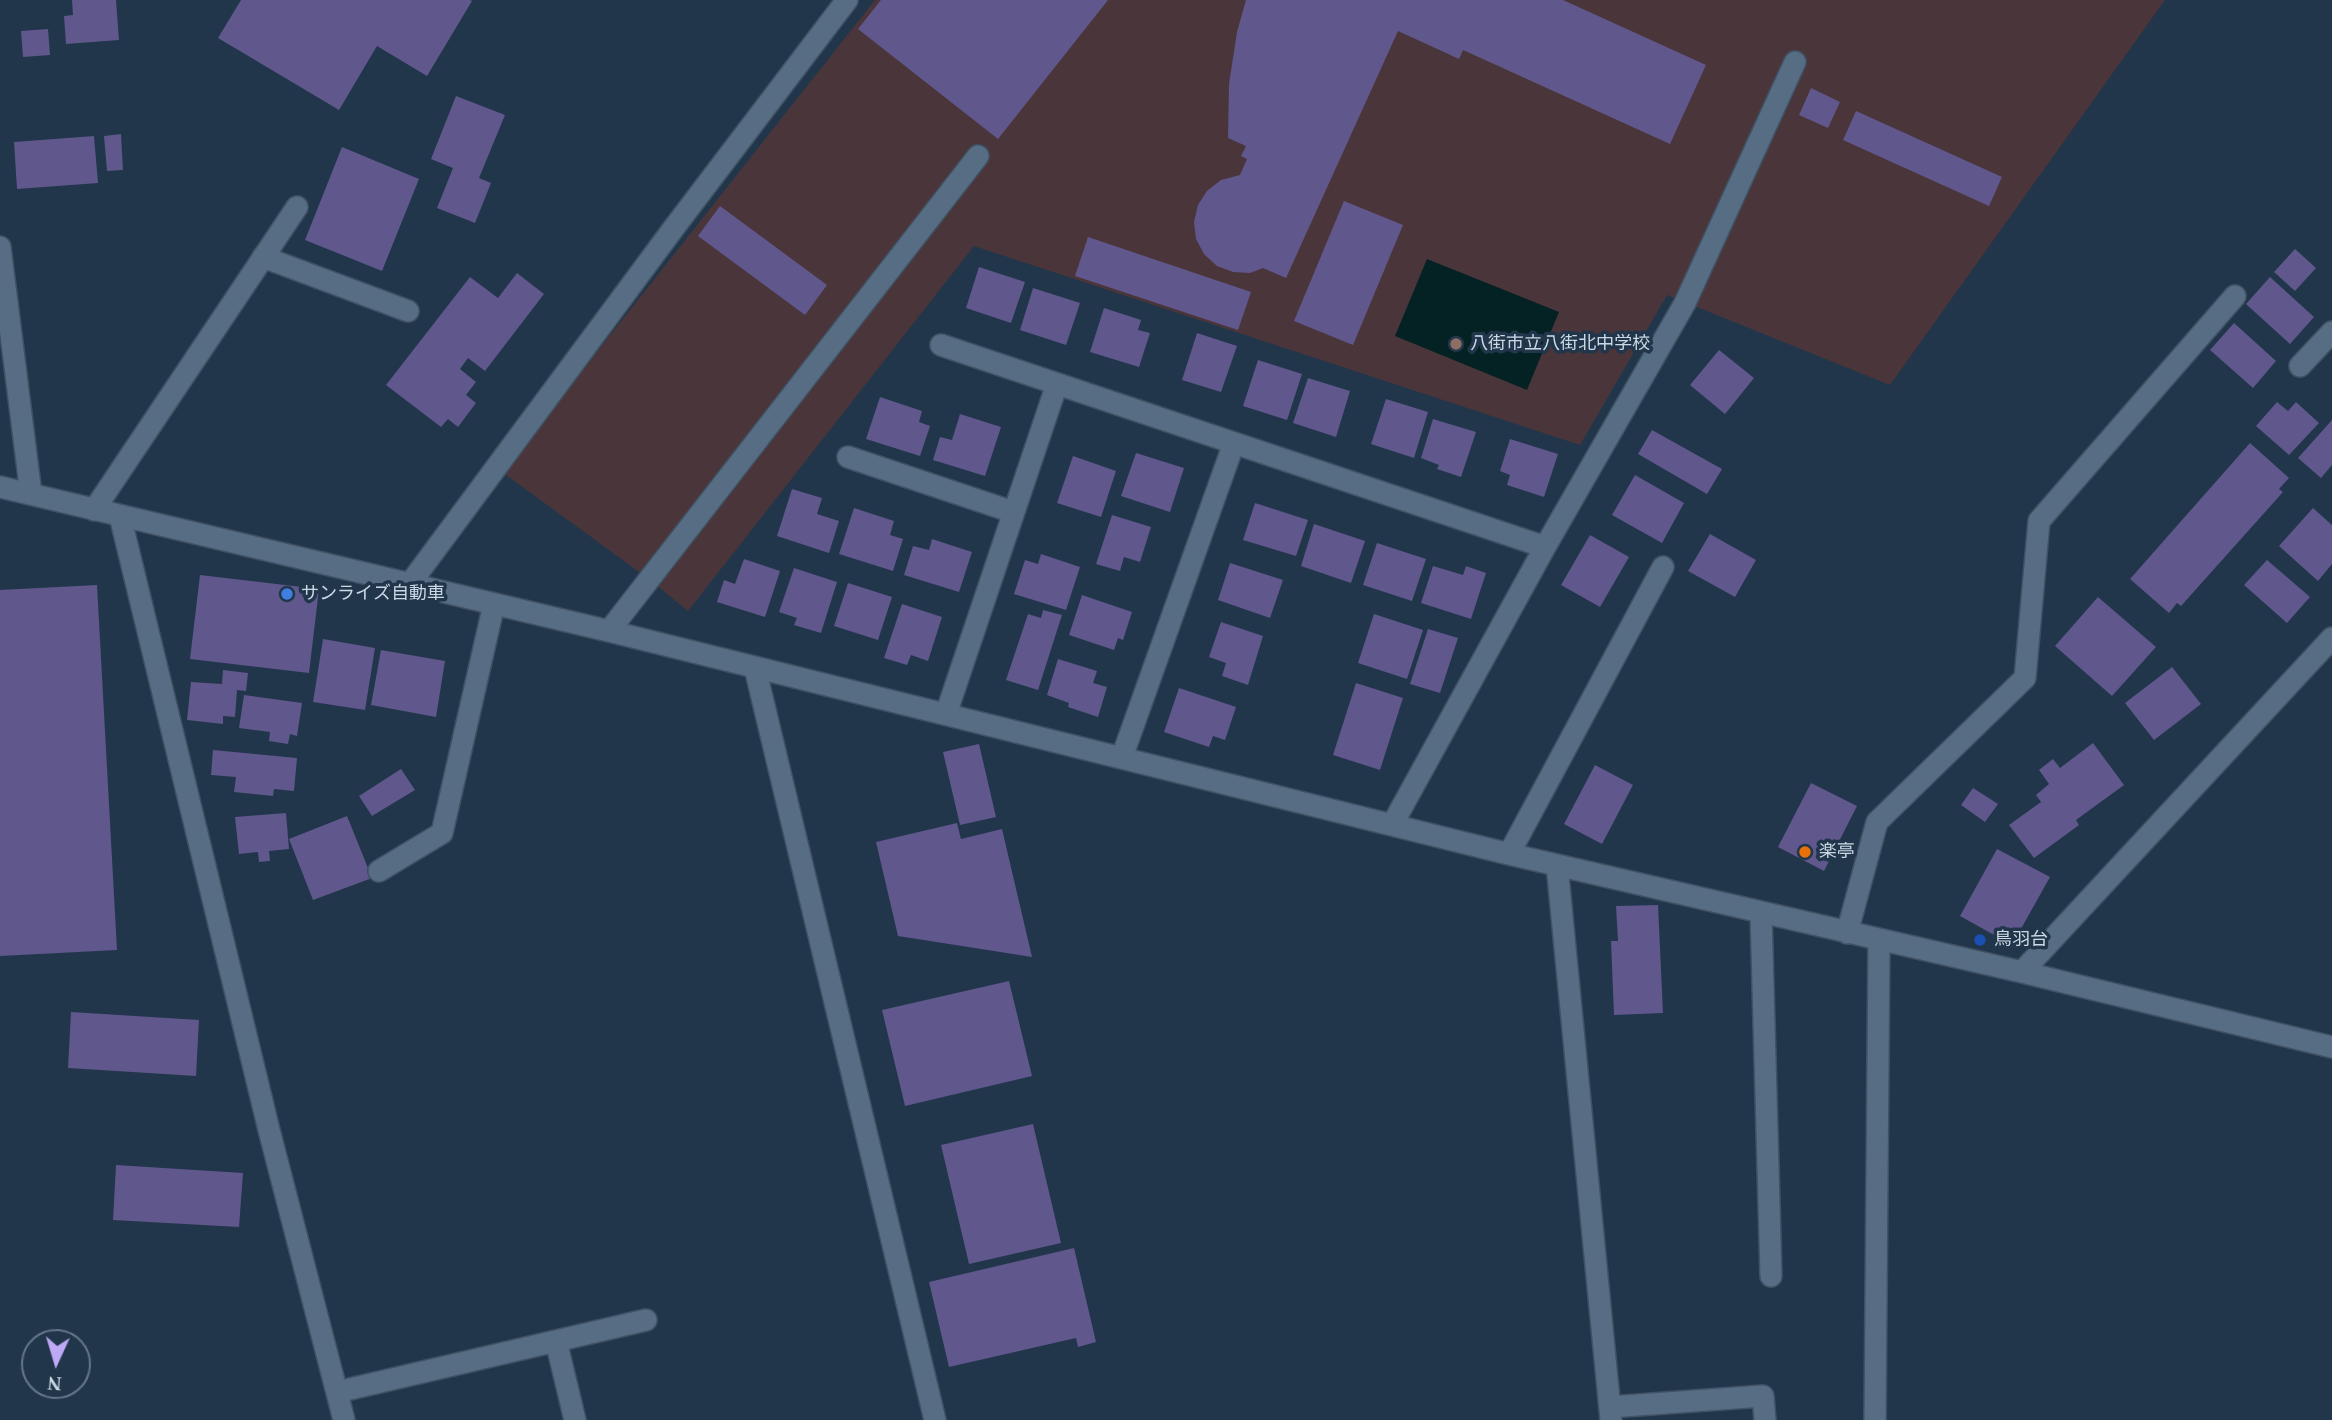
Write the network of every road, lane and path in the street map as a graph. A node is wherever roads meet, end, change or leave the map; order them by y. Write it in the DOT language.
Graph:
graph roads {
  1 [pos="847,0"];
  2 [pos="1795,62"];
  3 [pos="978,156"];
  4 [pos="297,207"];
  5 [pos="0,247"];
  6 [pos="263,257"];
  7 [pos="2235,296"];
  8 [pos="408,311"];
  9 [pos="2332,332"];
  10 [pos="941,345"];
  11 [pos="2300,366"];
  12 [pos="1057,384"];
  13 [pos="1234,443"];
  14 [pos="848,457"];
  15 [pos="0,487"];
  16 [pos="31,494"];
  17 [pos="94,510"];
  18 [pos="1013,512"];
  19 [pos="120,516"];
  20 [pos="1545,547"];
  21 [pos="1663,567"];
  22 [pos="409,585"];
  23 [pos="494,604"];
  24 [pos="609,631"];
  25 [pos="2332,638"];
  26 [pos="755,668"];
  27 [pos="946,714"];
  28 [pos="1122,757"];
  29 [pos="1392,825"];
  30 [pos="1509,854"];
  31 [pos="1558,865"];
  32 [pos="379,871"];
  33 [pos="1761,913"];
  34 [pos="1847,933"];
  35 [pos="1879,939"];
  36 [pos="2022,972"];
  37 [pos="2332,1047"];
  38 [pos="1771,1276"];
  39 [pos="646,1320"];
  40 [pos="556,1341"];
  41 [pos="337,1392"];
  42 [pos="1611,1413"];
  43 [pos="344,1420"];
  44 [pos="575,1420"];
  45 [pos="935,1420"];
  46 [pos="1765,1420"];
  47 [pos="1875,1420"];
  1 -- 22 [label="street"];
  2 -- 20 [label="street"];
  3 -- 24 [label="street"];
  4 -- 6 [label="street"];
  5 -- 16 [label="street"];
  6 -- 8 [label="street"];
  6 -- 17 [label="street"];
  7 -- 34 [label="street"];
  9 -- 11 [label="street"];
  10 -- 12 [label="street"];
  12 -- 13 [label="street"];
  12 -- 18 [label="street"];
  13 -- 20 [label="street"];
  13 -- 28 [label="street"];
  14 -- 18 [label="street"];
  15 -- 16 [label="street"];
  16 -- 17 [label="street"];
  17 -- 19 [label="street"];
  18 -- 27 [label="street"];
  19 -- 22 [label="street"];
  19 -- 41 [label="street"];
  20 -- 29 [label="street"];
  21 -- 30 [label="street"];
  22 -- 23 [label="street"];
  23 -- 24 [label="street"];
  23 -- 32 [label="street"];
  24 -- 26 [label="street"];
  25 -- 36 [label="street"];
  26 -- 27 [label="street"];
  26 -- 45 [label="street"];
  27 -- 28 [label="street"];
  28 -- 29 [label="street"];
  29 -- 30 [label="street"];
  30 -- 31 [label="street"];
  31 -- 33 [label="street"];
  31 -- 42 [label="street"];
  33 -- 34 [label="street"];
  33 -- 38 [label="street"];
  34 -- 35 [label="street"];
  35 -- 36 [label="street"];
  35 -- 47 [label="street"];
  36 -- 37 [label="street"];
  39 -- 40 [label="street"];
  40 -- 41 [label="street"];
  40 -- 44 [label="street"];
  41 -- 43 [label="street"];
  42 -- 46 [label="street"];
}
